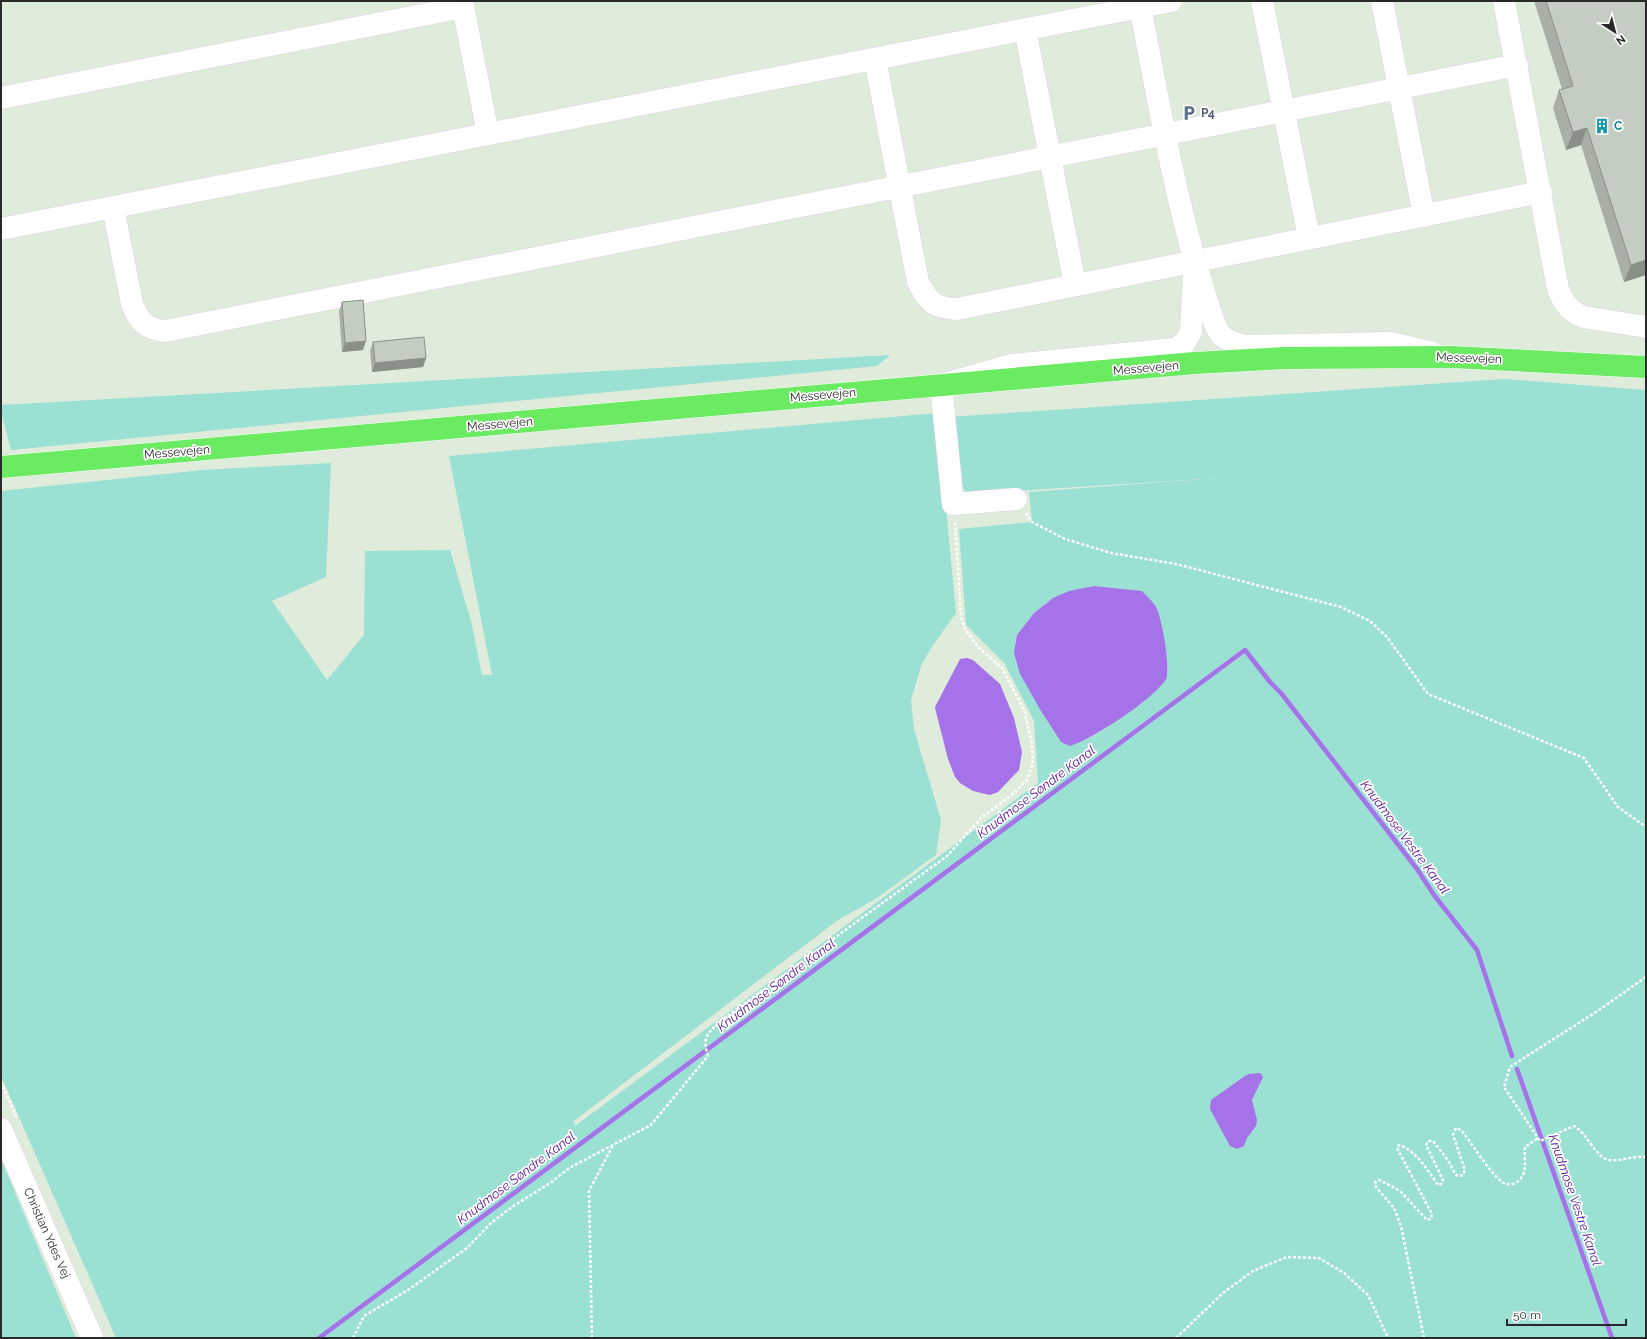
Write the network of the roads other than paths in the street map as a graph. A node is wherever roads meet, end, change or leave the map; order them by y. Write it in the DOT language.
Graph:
graph roads {
  1 [pos="1171,1"];
  2 [pos="1262,1"];
  3 [pos="1382,1"];
  4 [pos="1504,1"];
  5 [pos="462,4"];
  6 [pos="1139,4"];
  7 [pos="1025,30"];
  8 [pos="875,58"];
  9 [pos="1517,65"];
  10 [pos="1400,88"];
  11 [pos="1,98"];
  12 [pos="1284,111"];
  13 [pos="488,134"];
  14 [pos="1165,134"];
  15 [pos="1050,157"];
  16 [pos="900,186"];
  17 [pos="1541,192"];
  18 [pos="113,207"];
  19 [pos="1424,216"];
  20 [pos="1,229"];
  21 [pos="1309,238"];
  22 [pos="1195,262"];
  23 [pos="1075,285"];
  24 [pos="1646,326"];
  25 [pos="1451,357"];
  26 [pos="1646,367"];
  27 [pos="941,384"];
  28 [pos="1,467"];
  29 [pos="1016,500"];
  30 [pos="1,1129"];
  31 [pos="92,1338"];
  1 -- 6 [label="street"];
  2 -- 12 [label="street"];
  3 -- 10 [label="street"];
  4 -- 9 [label="street"];
  5 -- 11 [label="street"];
  5 -- 13 [label="street"];
  6 -- 7 [label="street"];
  6 -- 14 [label="street"];
  7 -- 8 [label="street"];
  7 -- 15 [label="street"];
  8 -- 13 [label="street"];
  8 -- 16 [label="street"];
  9 -- 10 [label="street"];
  9 -- 17 [label="street"];
  10 -- 12 [label="street"];
  10 -- 19 [label="street"];
  12 -- 14 [label="street"];
  12 -- 21 [label="street"];
  13 -- 18 [label="street"];
  14 -- 15 [label="street"];
  14 -- 22 [label="street"];
  15 -- 16 [label="street"];
  15 -- 23 [label="street"];
  16 -- 18 [label="street"];
  16 -- 23 [label="street"];
  17 -- 19 [label="street"];
  17 -- 24 [label="street"];
  18 -- 20 [label="street"];
  19 -- 21 [label="street"];
  21 -- 22 [label="street"];
  22 -- 23 [label="street"];
  22 -- 25 [label="street"];
  22 -- 27 [label="street"];
  25 -- 26 [label="main road, Messevejen"];
  25 -- 27 [label="main road, Messevejen"];
  27 -- 28 [label="main road, Messevejen"];
  27 -- 29 [label="street"];
  30 -- 31 [label="street, Christian Ydes Vej"];
}
